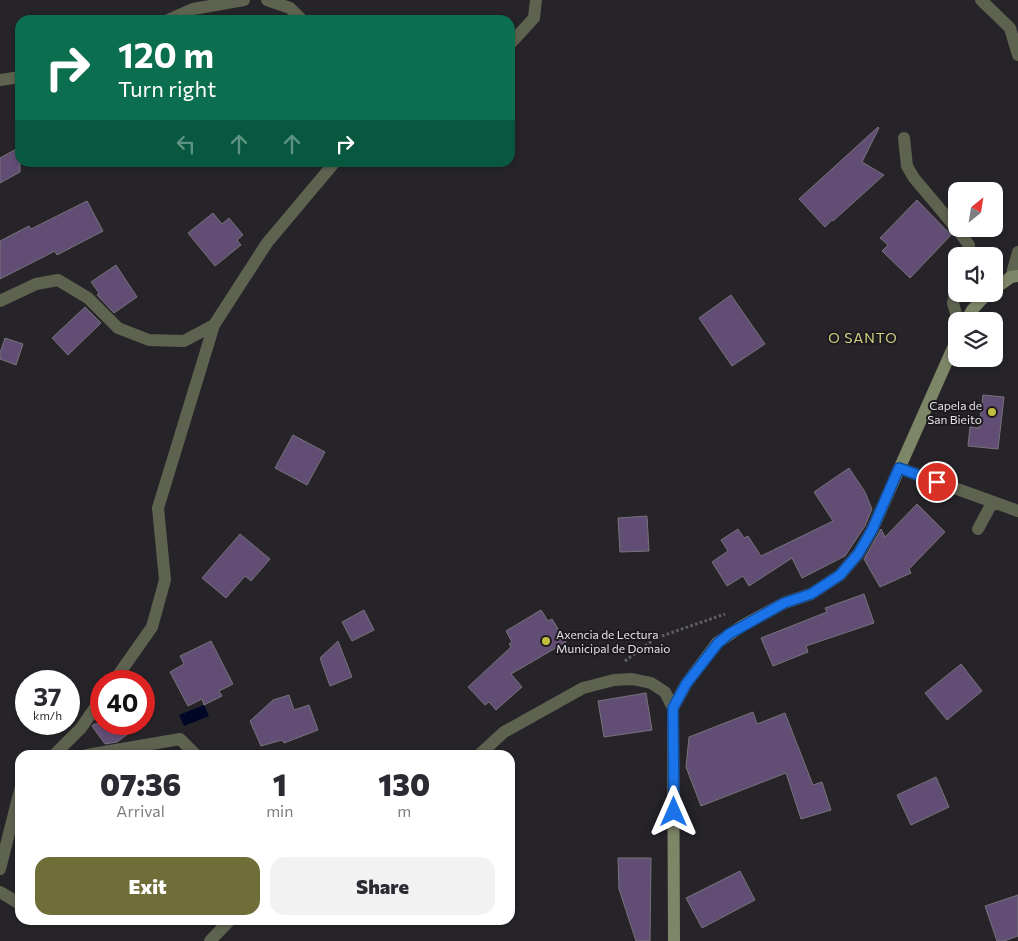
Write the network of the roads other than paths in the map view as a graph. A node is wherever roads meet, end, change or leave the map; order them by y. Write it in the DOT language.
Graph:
graph roads {
  1 [pos="244,0"];
  2 [pos="267,0"];
  3 [pos="536,0"];
  4 [pos="981,0"];
  5 [pos="179,15"];
  6 [pos="297,15"];
  7 [pos="515,39"];
  8 [pos="1018,55"];
  9 [pos="15,78"];
  10 [pos="0,80"];
  11 [pos="904,138"];
  12 [pos="331,167"];
  13 [pos="948,218"];
  14 [pos="1018,252"];
  15 [pos="1015,277"];
  16 [pos="1003,283"];
  17 [pos="0,301"];
  18 [pos="980,302"];
  19 [pos="971,312"];
  20 [pos="214,325"];
  21 [pos="948,359"];
  22 [pos="899,468"];
  23 [pos="992,502"];
  24 [pos="1018,511"];
  25 [pos="978,529"];
  26 [pos="122,670"];
  27 [pos="673,708"];
  28 [pos="90,715"];
  29 [pos="59,750"];
  30 [pos="116,750"];
  31 [pos="191,750"];
  32 [pos="484,750"];
  33 [pos="15,810"];
  34 [pos="0,869"];
  35 [pos="0,892"];
  36 [pos="15,901"];
  37 [pos="225,925"];
  38 [pos="210,941"];
  39 [pos="674,941"];
  1 -- 5 [label="street"];
  2 -- 6 [label="street"];
  3 -- 7 [label="street"];
  4 -- 8 [label="street"];
  9 -- 10 [label="street"];
  11 -- 13 [label="street"];
  12 -- 20 [label="street"];
  14 -- 15 [label="street"];
  15 -- 16 [label="street"];
  17 -- 20 [label="street"];
  18 -- 19 [label="street"];
  20 -- 26 [label="street"];
  21 -- 22 [label="street"];
  22 -- 23 [label="street"];
  22 -- 27 [label="street"];
  23 -- 24 [label="street"];
  23 -- 25 [label="street"];
  27 -- 32 [label="street"];
  27 -- 39 [label="street"];
  28 -- 29 [label="street"];
  30 -- 31 [label="street"];
  33 -- 34 [label="street"];
  35 -- 36 [label="street"];
  37 -- 38 [label="street"];
}
